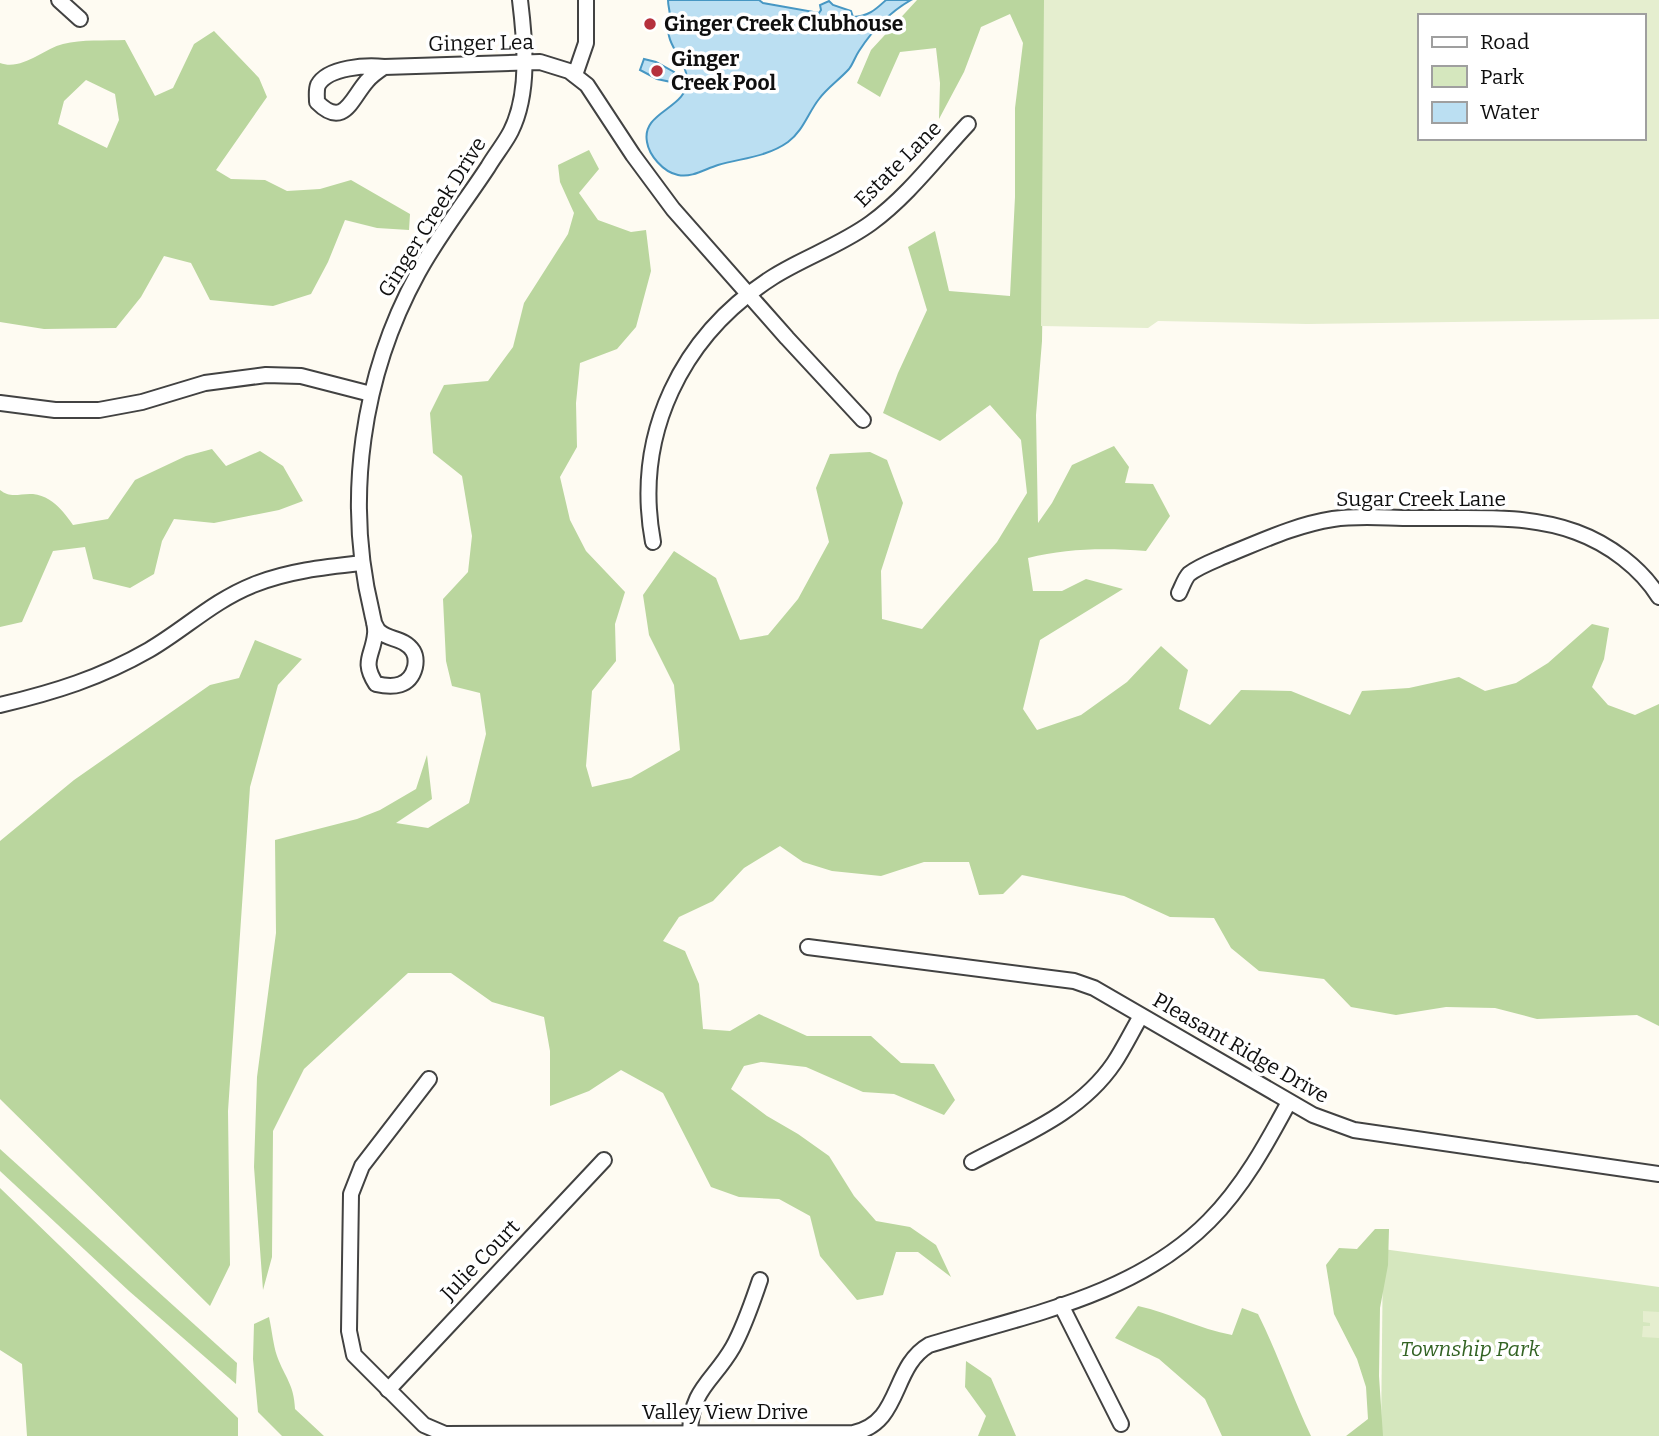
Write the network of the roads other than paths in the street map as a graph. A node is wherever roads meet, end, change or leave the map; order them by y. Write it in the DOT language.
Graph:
graph roads {
  1 [pos="59,0"];
  2 [pos="520,0"];
  3 [pos="586,0"];
  4 [pos="80,19"];
  5 [pos="524,61"];
  6 [pos="384,67"];
  7 [pos="575,75"];
  8 [pos="968,124"];
  9 [pos="749,295"];
  10 [pos="371,394"];
  11 [pos="0,403"];
  12 [pos="863,420"];
  13 [pos="653,541"];
  14 [pos="362,563"];
  15 [pos="1179,593"];
  16 [pos="1659,597"];
  17 [pos="374,623"];
  18 [pos="0,705"];
  19 [pos="808,947"];
  20 [pos="1141,1016"];
  21 [pos="429,1079"];
  22 [pos="1289,1102"];
  23 [pos="604,1160"];
  24 [pos="972,1162"];
  25 [pos="1659,1174"];
  26 [pos="760,1280"];
  27 [pos="1061,1305"];
  28 [pos="388,1390"];
  29 [pos="1121,1424"];
  30 [pos="690,1433"];
  1 -- 4 [label="street"];
  2 -- 5 [label="street, Ginger Creek Drive"];
  3 -- 7 [label="street"];
  5 -- 6 [label="street, Ginger Lea"];
  5 -- 7 [label="street, Ginger Lea"];
  5 -- 10 [label="street, Ginger Creek Drive"];
  6 -- 6 [label="street, Ginger Lea"];
  7 -- 9 [label="street"];
  8 -- 9 [label="street, Estate Lane"];
  9 -- 12 [label="street"];
  9 -- 13 [label="street, Estate Lane"];
  10 -- 11 [label="street"];
  10 -- 14 [label="street, Ginger Creek Drive"];
  14 -- 17 [label="street, Ginger Creek Drive"];
  14 -- 18 [label="street"];
  15 -- 16 [label="street, Sugar Creek Lane"];
  17 -- 17 [label="street, Ginger Creek Drive"];
  19 -- 20 [label="street, Pleasant Ridge Drive"];
  20 -- 22 [label="street, Pleasant Ridge Drive"];
  20 -- 24 [label="street"];
  21 -- 28 [label="street, Valley View Drive"];
  22 -- 25 [label="street, Pleasant Ridge Drive"];
  22 -- 27 [label="street, Valley View Drive"];
  23 -- 28 [label="street, Julie Court"];
  26 -- 30 [label="street"];
  27 -- 29 [label="street"];
  27 -- 30 [label="street, Valley View Drive"];
  28 -- 30 [label="street, Valley View Drive"];
}
